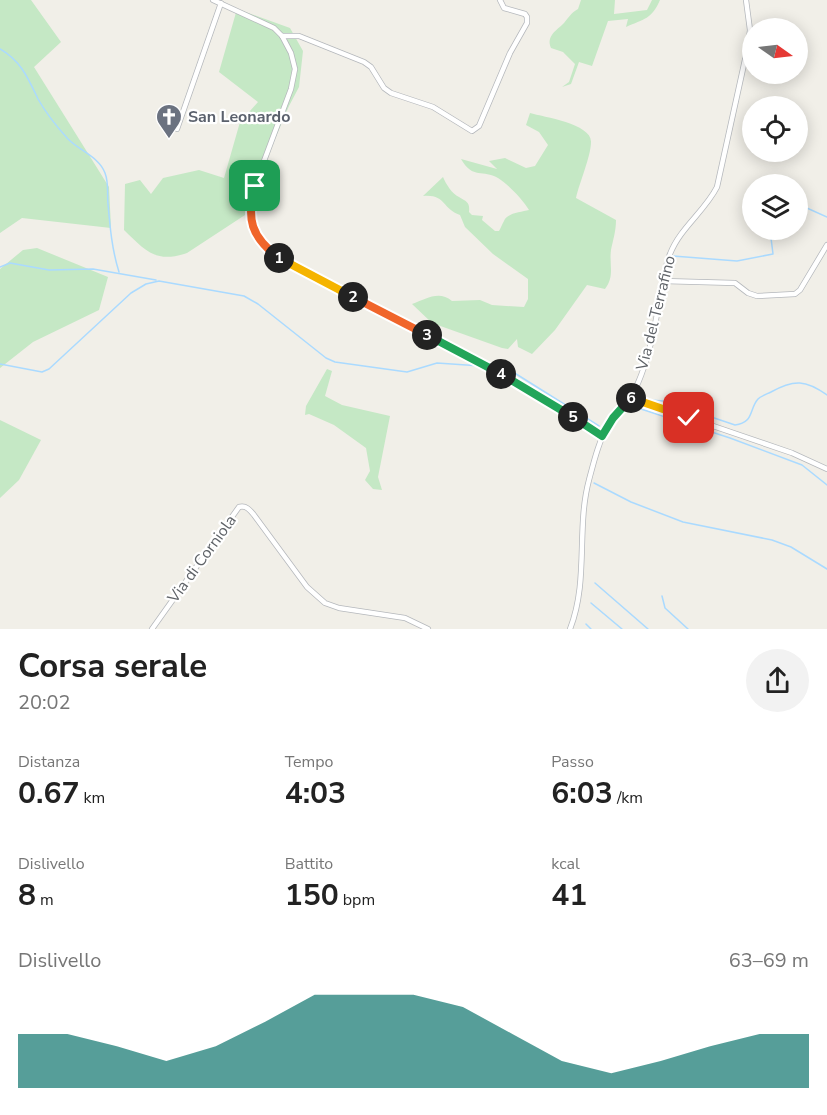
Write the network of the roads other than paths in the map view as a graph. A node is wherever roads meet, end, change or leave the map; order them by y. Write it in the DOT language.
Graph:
graph roads {
  1 [pos="213,0"];
  2 [pos="500,0"];
  3 [pos="746,0"];
  4 [pos="221,3"];
  5 [pos="282,36"];
  6 [pos="177,129"];
  7 [pos="827,245"];
  8 [pos="663,281"];
  9 [pos="631,398"];
  10 [pos="602,436"];
  11 [pos="827,469"];
  12 [pos="152,629"];
  13 [pos="428,629"];
  14 [pos="570,629"];
  1 -- 4 [label="street"];
  2 -- 5 [label="street"];
  3 -- 8 [label="street, Via del Terrafino"];
  4 -- 5 [label="street"];
  4 -- 6 [label="street"];
  5 -- 10 [label="street"];
  7 -- 8 [label="street"];
  8 -- 9 [label="street, Via del Terrafino"];
  9 -- 10 [label="street, Via del Terrafino"];
  9 -- 11 [label="street"];
  10 -- 14 [label="street, Via del Terrafino"];
  12 -- 13 [label="street, Via di Corniola"];
}
